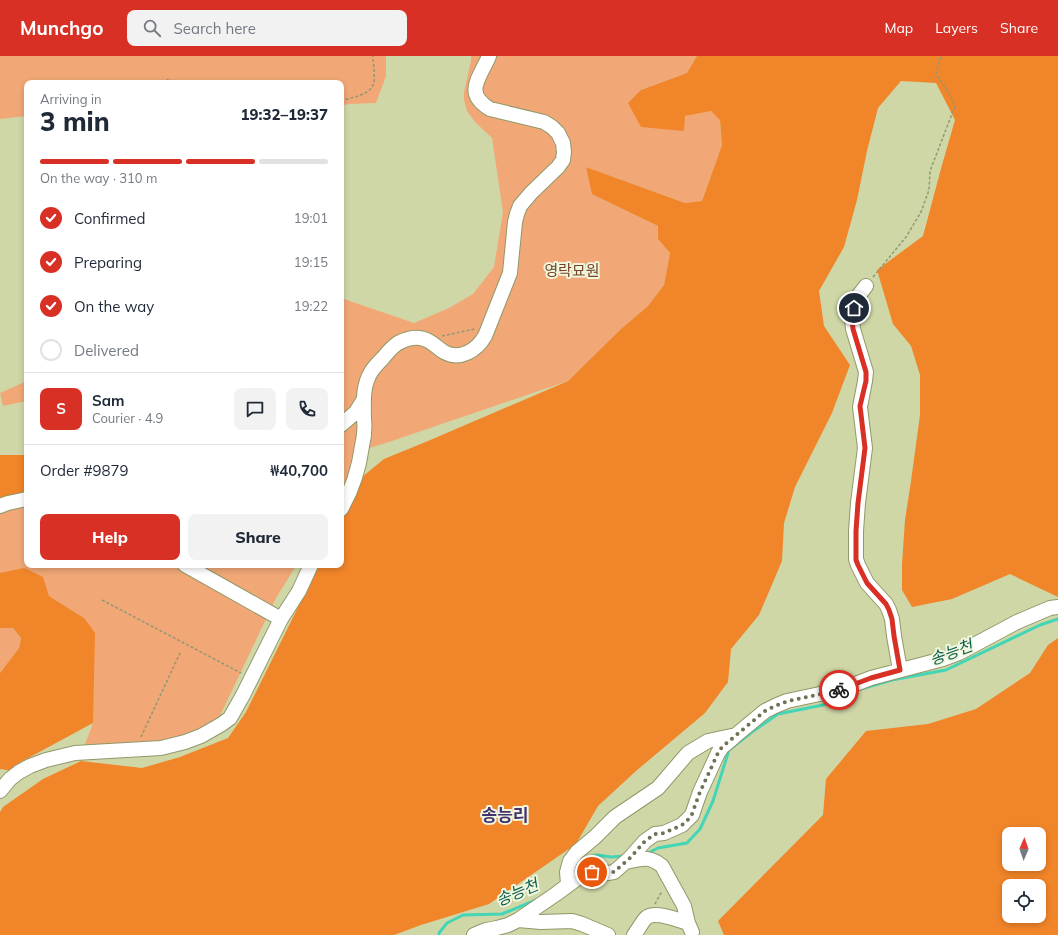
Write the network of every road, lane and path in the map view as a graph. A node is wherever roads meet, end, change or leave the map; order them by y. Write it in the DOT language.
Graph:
graph roads {
  1 [pos="373,56"];
  2 [pos="489,56"];
  3 [pos="941,56"];
  4 [pos="344,100"];
  5 [pos="866,286"];
  6 [pos="490,323"];
  7 [pos="439,337"];
  8 [pos="364,399"];
  9 [pos="344,422"];
  10 [pos="24,500"];
  11 [pos="344,503"];
  12 [pos="0,506"];
  13 [pos="190,568"];
  14 [pos="310,568"];
  15 [pos="102,600"];
  16 [pos="1058,608"];
  17 [pos="281,619"];
  18 [pos="180,653"];
  19 [pos="900,670"];
  20 [pos="251,679"];
  21 [pos="736,736"];
  22 [pos="135,750"];
  23 [pos="0,791"];
  24 [pos="628,860"];
  25 [pos="670,879"];
  26 [pos="568,884"];
  27 [pos="647,917"];
  28 [pos="518,920"];
  29 [pos="480,932"];
  30 [pos="502,935"];
  31 [pos="608,935"];
  32 [pos="634,935"];
  1 -- 4 [label="path"];
  2 -- 6 [label="street"];
  3 -- 5 [label="path"];
  5 -- 19 [label="street"];
  6 -- 7 [label="path"];
  6 -- 8 [label="street"];
  8 -- 9 [label="street"];
  8 -- 11 [label="street"];
  10 -- 12 [label="street"];
  13 -- 17 [label="street"];
  14 -- 17 [label="street"];
  15 -- 20 [label="path"];
  16 -- 19 [label="street"];
  17 -- 20 [label="street"];
  18 -- 22 [label="path"];
  19 -- 21 [label="street"];
  20 -- 22 [label="street"];
  21 -- 24 [label="street"];
  21 -- 26 [label="street"];
  22 -- 23 [label="street"];
  24 -- 25 [label="street"];
  24 -- 26 [label="street"];
  25 -- 27 [label="path"];
  25 -- 27 [label="street"];
  26 -- 28 [label="street"];
  27 -- 32 [label="street"];
  28 -- 29 [label="street"];
  28 -- 31 [label="street"];
  29 -- 30 [label="street"];
}
